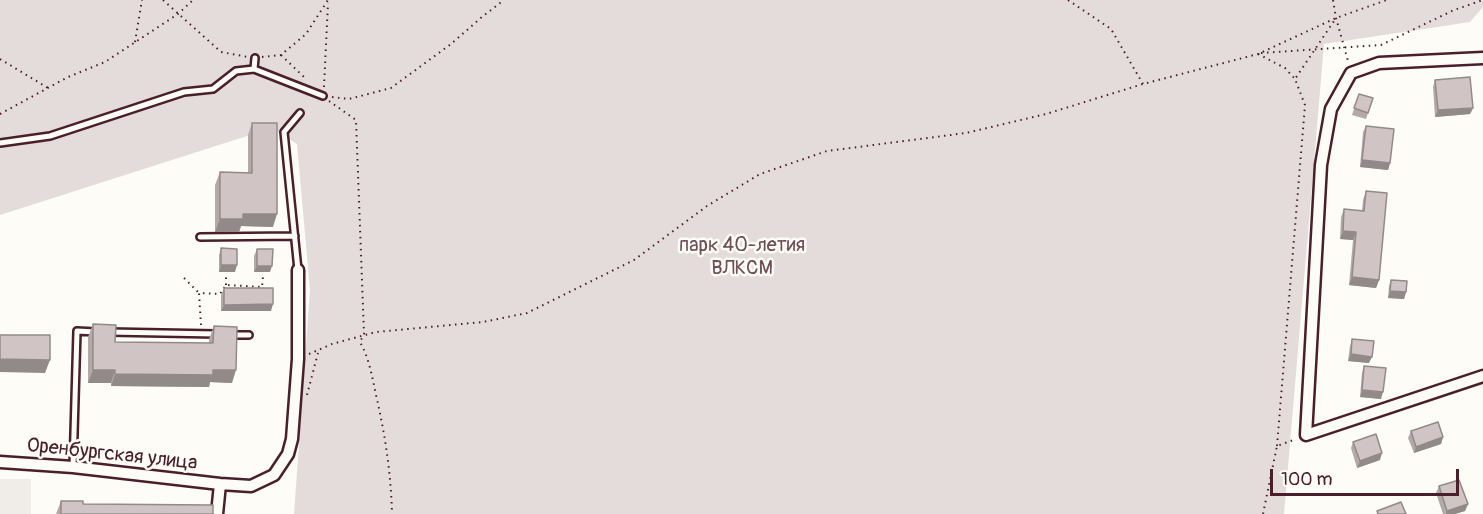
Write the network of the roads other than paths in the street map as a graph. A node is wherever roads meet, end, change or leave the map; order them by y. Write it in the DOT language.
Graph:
graph roads {
  1 [pos="255,58"];
  2 [pos="1483,58"];
  3 [pos="254,69"];
  4 [pos="323,96"];
  5 [pos="300,113"];
  6 [pos="0,143"];
  7 [pos="295,236"];
  8 [pos="200,237"];
  9 [pos="298,270"];
  10 [pos="249,335"];
  11 [pos="1483,376"];
  12 [pos="0,462"];
  13 [pos="73,467"];
  14 [pos="220,484"];
  15 [pos="217,514"];
  1 -- 3 [label="lane"];
  2 -- 11 [label="street"];
  3 -- 4 [label="lane"];
  3 -- 6 [label="lane"];
  5 -- 7 [label="lane"];
  7 -- 8 [label="lane"];
  7 -- 9 [label="lane"];
  9 -- 14 [label="street, Оренбургская улица"];
  10 -- 13 [label="lane"];
  12 -- 13 [label="street, Оренбургская улица"];
  13 -- 14 [label="street, Оренбургская улица"];
  14 -- 15 [label="street, Оренбургская улица"];
}
